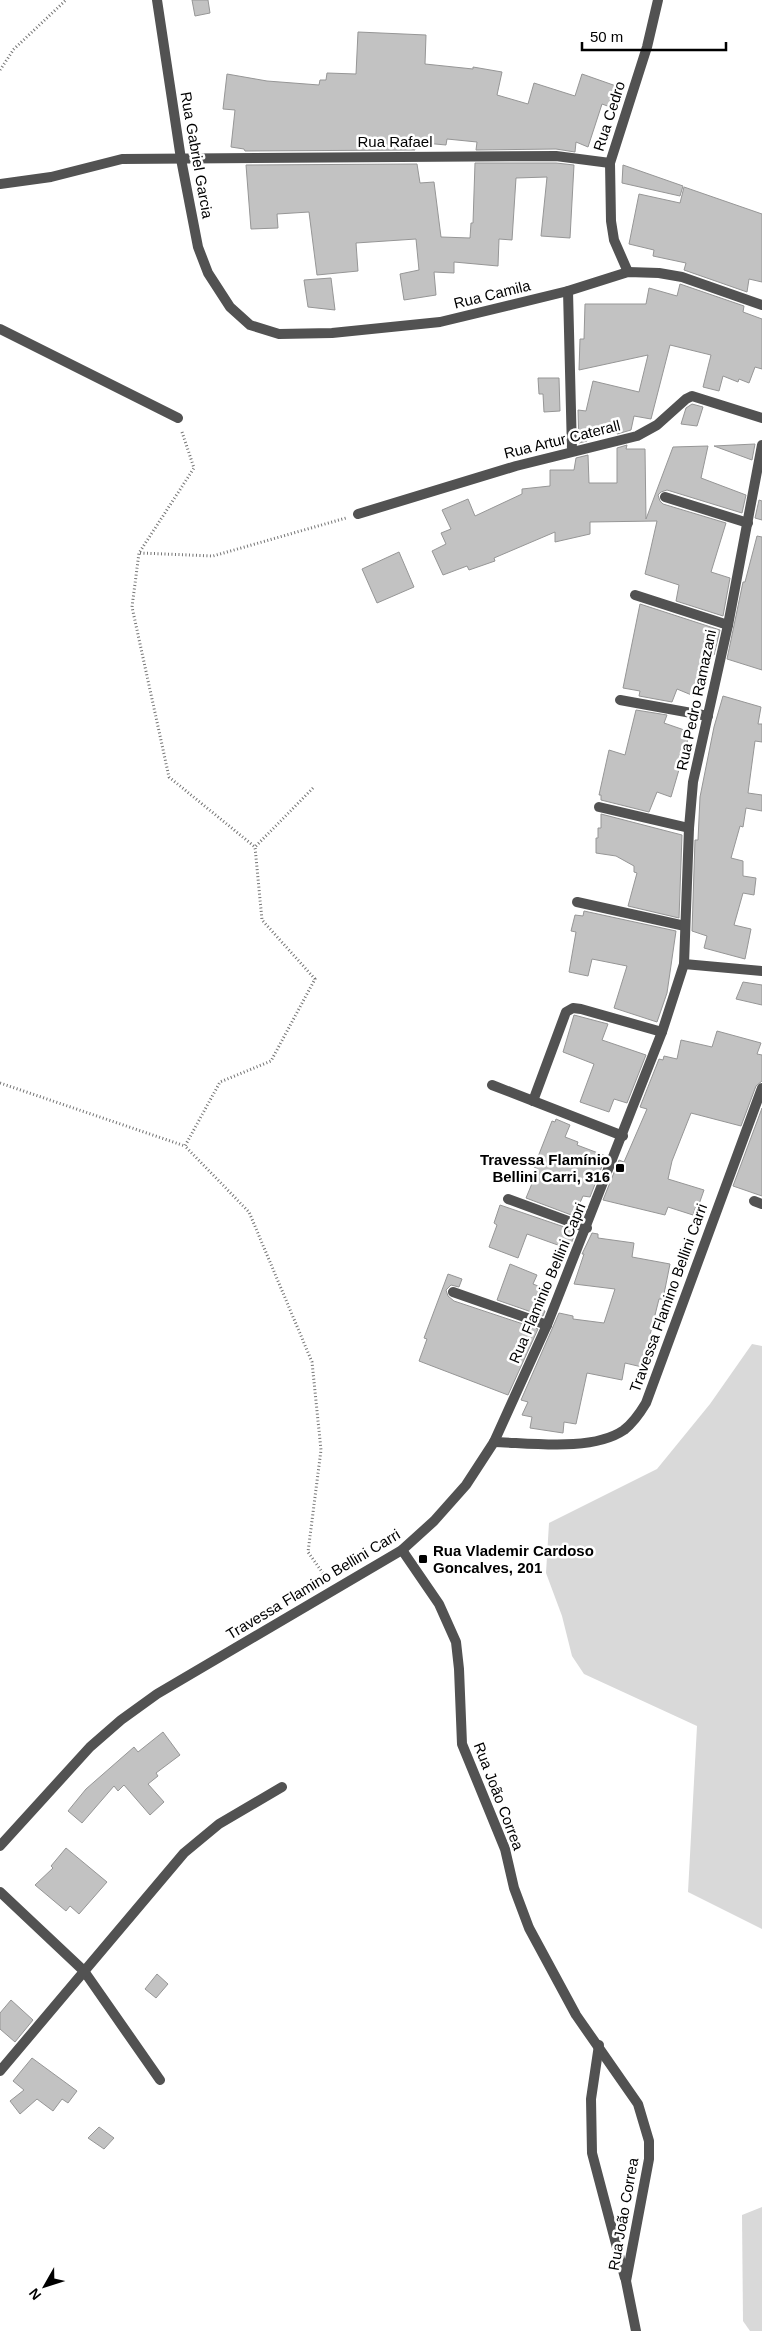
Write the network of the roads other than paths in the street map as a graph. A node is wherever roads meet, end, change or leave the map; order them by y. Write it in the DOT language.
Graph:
graph roads {
  1 [pos="157,0"];
  2 [pos="658,0"];
  3 [pos="181,159"];
  4 [pos="610,163"];
  5 [pos="0,184"];
  6 [pos="628,272"];
  7 [pos="568,291"];
  8 [pos="762,304"];
  9 [pos="230,307"];
  10 [pos="0,329"];
  11 [pos="178,418"];
  12 [pos="762,418"];
  13 [pos="762,445"];
  14 [pos="572,451"];
  15 [pos="760,472"];
  16 [pos="665,497"];
  17 [pos="358,514"];
  18 [pos="748,523"];
  19 [pos="636,595"];
  20 [pos="728,624"];
  21 [pos="620,700"];
  22 [pos="708,716"];
  23 [pos="598,807"];
  24 [pos="689,828"];
  25 [pos="577,902"];
  26 [pos="685,926"];
  27 [pos="684,964"];
  28 [pos="762,971"];
  29 [pos="662,1032"];
  30 [pos="492,1085"];
  31 [pos="762,1088"];
  32 [pos="533,1101"];
  33 [pos="623,1136"];
  34 [pos="508,1199"];
  35 [pos="586,1228"];
  36 [pos="453,1292"];
  37 [pos="547,1325"];
  38 [pos="494,1442"];
  39 [pos="402,1550"];
  40 [pos="282,1787"];
  41 [pos="0,1846"];
  42 [pos="0,1892"];
  43 [pos="84,1970"];
  44 [pos="599,2045"];
  45 [pos="0,2071"];
  46 [pos="160,2080"];
  47 [pos="626,2281"];
  48 [pos="636,2331"];
  1 -- 3 [label="street, Rua Gabriel Garcia"];
  2 -- 4 [label="street, Rua Cedro"];
  3 -- 4 [label="street, Rua Rafael"];
  3 -- 5 [label="street, Rua Rafael"];
  3 -- 9 [label="street, Rua Gabriel Garcia"];
  4 -- 6 [label="street, Rua Cedro"];
  6 -- 7 [label="street, Rua Camila"];
  6 -- 8 [label="street, Rua Camila"];
  7 -- 9 [label="street, Rua Camila"];
  7 -- 14 [label="street"];
  10 -- 11 [label="street"];
  12 -- 14 [label="street, Rua Artur Caterall"];
  13 -- 15 [label="street, Rua Pedro Ramazani"];
  14 -- 17 [label="street, Rua Artur Caterall"];
  15 -- 18 [label="street, Rua Pedro Ramazani"];
  16 -- 18 [label="street"];
  18 -- 20 [label="street, Rua Pedro Ramazani"];
  19 -- 20 [label="street"];
  20 -- 22 [label="street, Rua Pedro Ramazani"];
  21 -- 22 [label="street"];
  22 -- 24 [label="street, Rua Pedro Ramazani"];
  23 -- 24 [label="street"];
  24 -- 26 [label="street, Rua Pedro Ramazani"];
  25 -- 26 [label="street"];
  26 -- 27 [label="street, Rua Pedro Ramazani"];
  27 -- 28 [label="street"];
  27 -- 29 [label="street, Rua Flaminio Bellini Capri"];
  29 -- 32 [label="street"];
  29 -- 33 [label="street, Rua Flaminio Bellini Capri"];
  30 -- 32 [label="street"];
  31 -- 38 [label="street, Travessa Flamino Bellini Carri"];
  32 -- 33 [label="street"];
  33 -- 35 [label="street, Rua Flaminio Bellini Capri"];
  34 -- 35 [label="street"];
  35 -- 37 [label="street, Rua Flaminio Bellini Capri"];
  36 -- 37 [label="street"];
  37 -- 38 [label="street, Rua Flaminio Bellini Capri"];
  38 -- 39 [label="street, Travessa Flamino Bellini Carri"];
  39 -- 41 [label="street, Travessa Flamino Bellini Carri"];
  39 -- 44 [label="street, Rua João Correa"];
  40 -- 43 [label="street"];
  42 -- 43 [label="street"];
  43 -- 45 [label="street"];
  43 -- 46 [label="street"];
  44 -- 47 [label="street, Rua João Correa"];
  44 -- 47 [label="street, Rua João Correa"];
  47 -- 48 [label="street, Rua João Correa"];
}
